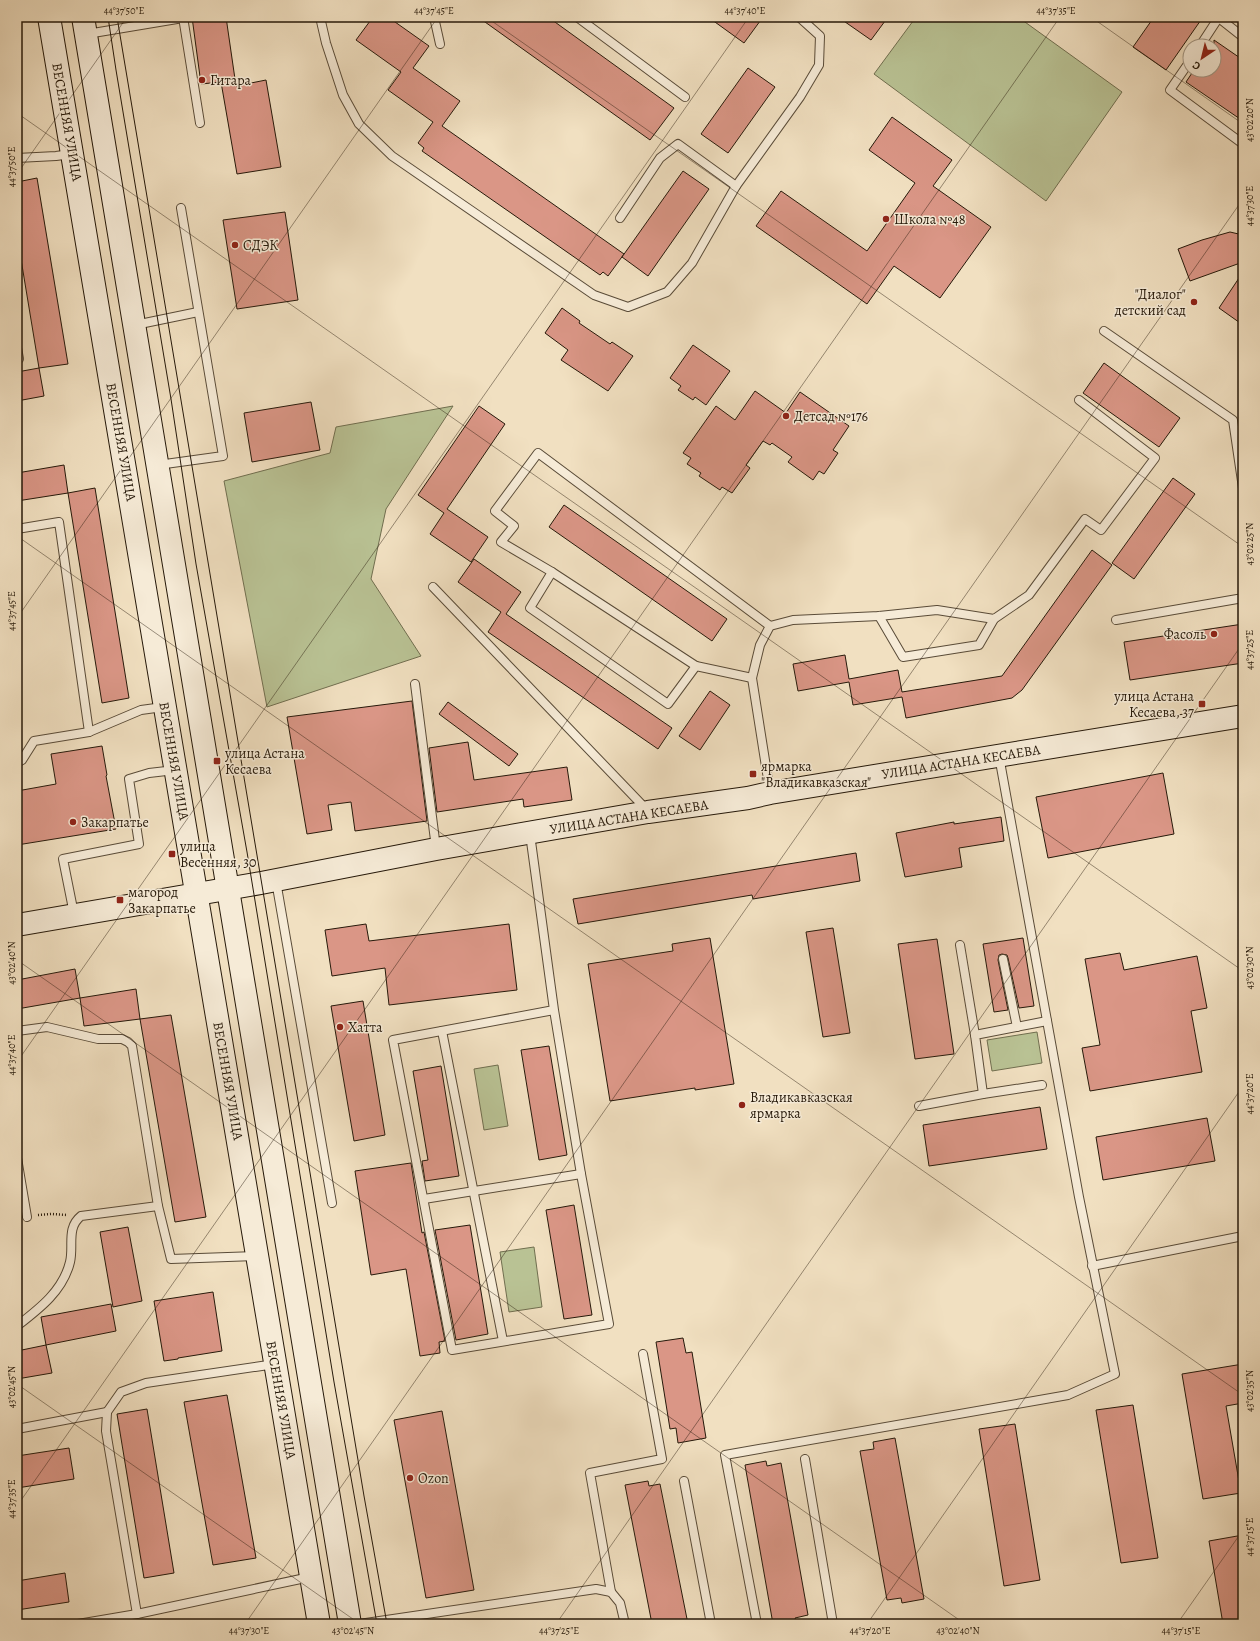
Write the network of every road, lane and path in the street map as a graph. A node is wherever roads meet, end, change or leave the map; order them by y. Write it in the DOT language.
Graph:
graph roads {
  1 [pos="49,17"];
  2 [pos="183,17"];
  3 [pos="320,17"];
  4 [pos="434,17"];
  5 [pos="577,17"];
  6 [pos="799,17"];
  7 [pos="1219,18"];
  8 [pos="85,25"];
  9 [pos="1243,37"];
  10 [pos="1205,38"];
  11 [pos="440,44"];
  12 [pos="1182,73"];
  13 [pos="685,97"];
  14 [pos="200,123"];
  15 [pos="1243,144"];
  16 [pos="72,154"];
  17 [pos="17,158"];
  18 [pos="736,186"];
  19 [pos="181,208"];
  20 [pos="620,218"];
  21 [pos="198,312"];
  22 [pos="134,325"];
  23 [pos="1104,331"];
  24 [pos="17,348"];
  25 [pos="17,359"];
  26 [pos="1079,400"];
  27 [pos="157,465"];
  28 [pos="1243,488"];
  29 [pos="17,529"];
  30 [pos="552,572"];
  31 [pos="433,587"];
  32 [pos="1243,598"];
  33 [pos="879,616"];
  34 [pos="994,619"];
  35 [pos="1116,620"];
  36 [pos="770,626"];
  37 [pos="696,666"];
  38 [pos="752,678"];
  39 [pos="415,684"];
  40 [pos="165,706"];
  41 [pos="1243,716"];
  42 [pos="89,732"];
  43 [pos="998,756"];
  44 [pos="17,763"];
  45 [pos="175,770"];
  46 [pos="770,793"];
  47 [pos="648,812"];
  48 [pos="530,834"];
  49 [pos="436,849"];
  50 [pos="276,880"];
  51 [pos="227,889"];
  52 [pos="196,894"];
  53 [pos="75,915"];
  54 [pos="17,925"];
  55 [pos="960,945"];
  56 [pos="1003,960"];
  57 [pos="554,1010"];
  58 [pos="1047,1021"];
  59 [pos="1017,1027"];
  60 [pos="17,1030"];
  61 [pos="442,1031"];
  62 [pos="975,1035"];
  63 [pos="1042,1085"];
  64 [pos="983,1094"];
  65 [pos="919,1106"];
  66 [pos="17,1158"];
  67 [pos="581,1174"];
  68 [pos="474,1191"];
  69 [pos="424,1199"];
  70 [pos="332,1203"];
  71 [pos="158,1206"];
  72 [pos="81,1216"];
  73 [pos="28,1217"];
  74 [pos="1243,1236"];
  75 [pos="257,1256"];
  76 [pos="1092,1266"];
  77 [pos="17,1326"];
  78 [pos="503,1341"];
  79 [pos="642,1354"];
  80 [pos="275,1364"];
  81 [pos="108,1412"];
  82 [pos="17,1429"];
  83 [pos="805,1459"];
  84 [pos="684,1481"];
  85 [pos="311,1577"];
  86 [pos="611,1592"];
  87 [pos="137,1614"];
  88 [pos="78,1624"];
  89 [pos="319,1624"];
  90 [pos="350,1624"];
  91 [pos="359,1624"];
  92 [pos="625,1624"];
  93 [pos="711,1624"];
  94 [pos="757,1624"];
  95 [pos="833,1624"];
  1 -- 16 [label="street, ВЕСЕННЯЯ УЛИЦА"];
  2 -- 8 [label="lane"];
  2 -- 14 [label="lane"];
  3 -- 18 [label="lane"];
  4 -- 11 [label="lane"];
  5 -- 13 [label="lane"];
  6 -- 18 [label="lane"];
  7 -- 9 [label="lane"];
  7 -- 10 [label="lane"];
  8 -- 22 [label="street"];
  12 -- 15 [label="lane"];
  16 -- 17 [label="lane"];
  16 -- 40 [label="street, ВЕСЕННЯЯ УЛИЦА"];
  18 -- 20 [label="lane"];
  19 -- 21 [label="lane"];
  21 -- 22 [label="lane"];
  21 -- 27 [label="lane"];
  22 -- 27 [label="street"];
  23 -- 28 [label="lane"];
  24 -- 25 [label="lane"];
  26 -- 34 [label="lane"];
  27 -- 51 [label="street"];
  29 -- 42 [label="lane"];
  30 -- 36 [label="lane"];
  30 -- 37 [label="lane"];
  30 -- 37 [label="lane"];
  31 -- 47 [label="lane"];
  32 -- 35 [label="lane"];
  33 -- 34 [label="lane"];
  33 -- 34 [label="lane"];
  33 -- 36 [label="lane"];
  36 -- 38 [label="lane"];
  37 -- 38 [label="lane"];
  38 -- 46 [label="lane"];
  39 -- 49 [label="lane"];
  40 -- 42 [label="lane"];
  40 -- 45 [label="street, ВЕСЕННЯЯ УЛИЦА"];
  41 -- 43 [label="street, УЛИЦА АСТАНА КЕСАЕВА"];
  42 -- 44 [label="lane"];
  43 -- 46 [label="street, УЛИЦА АСТАНА КЕСАЕВА"];
  43 -- 58 [label="lane"];
  45 -- 52 [label="street, ВЕСЕННЯЯ УЛИЦА"];
  45 -- 53 [label="lane"];
  46 -- 47 [label="street, УЛИЦА АСТАНА КЕСАЕВА"];
  47 -- 48 [label="street, УЛИЦА АСТАНА КЕСАЕВА"];
  48 -- 49 [label="street, УЛИЦА АСТАНА КЕСАЕВА"];
  48 -- 57 [label="lane"];
  49 -- 50 [label="street, УЛИЦА АСТАНА КЕСАЕВА"];
  50 -- 51 [label="street, УЛИЦА АСТАНА КЕСАЕВА"];
  50 -- 70 [label="lane"];
  51 -- 52 [label="street, УЛИЦА АСТАНА КЕСАЕВА"];
  51 -- 90 [label="street"];
  52 -- 53 [label="street, УЛИЦА АСТАНА КЕСАЕВА"];
  52 -- 75 [label="street, ВЕСЕННЯЯ УЛИЦА"];
  53 -- 54 [label="street, УЛИЦА АСТАНА КЕСАЕВА"];
  55 -- 62 [label="lane"];
  56 -- 59 [label="lane"];
  57 -- 61 [label="lane"];
  57 -- 67 [label="lane"];
  58 -- 59 [label="lane"];
  58 -- 76 [label="lane"];
  59 -- 62 [label="lane"];
  60 -- 71 [label="lane"];
  61 -- 68 [label="lane"];
  61 -- 69 [label="lane"];
  62 -- 64 [label="lane"];
  63 -- 64 [label="lane"];
  64 -- 65 [label="lane"];
  66 -- 73 [label="lane"];
  67 -- 68 [label="lane"];
  67 -- 78 [label="lane"];
  68 -- 69 [label="lane"];
  68 -- 78 [label="lane"];
  69 -- 78 [label="lane"];
  71 -- 72 [label="lane"];
  71 -- 75 [label="lane"];
  72 -- 73 [label="path"];
  72 -- 77 [label="lane"];
  74 -- 76 [label="lane"];
  75 -- 80 [label="street, ВЕСЕННЯЯ УЛИЦА"];
  76 -- 94 [label="lane"];
  79 -- 86 [label="lane"];
  80 -- 81 [label="lane"];
  80 -- 85 [label="street, ВЕСЕННЯЯ УЛИЦА"];
  81 -- 82 [label="lane"];
  81 -- 87 [label="lane"];
  83 -- 95 [label="lane"];
  84 -- 93 [label="lane"];
  85 -- 87 [label="lane"];
  85 -- 89 [label="street, ВЕСЕННЯЯ УЛИЦА"];
  86 -- 91 [label="lane"];
  86 -- 92 [label="lane"];
  87 -- 88 [label="lane"];
}
